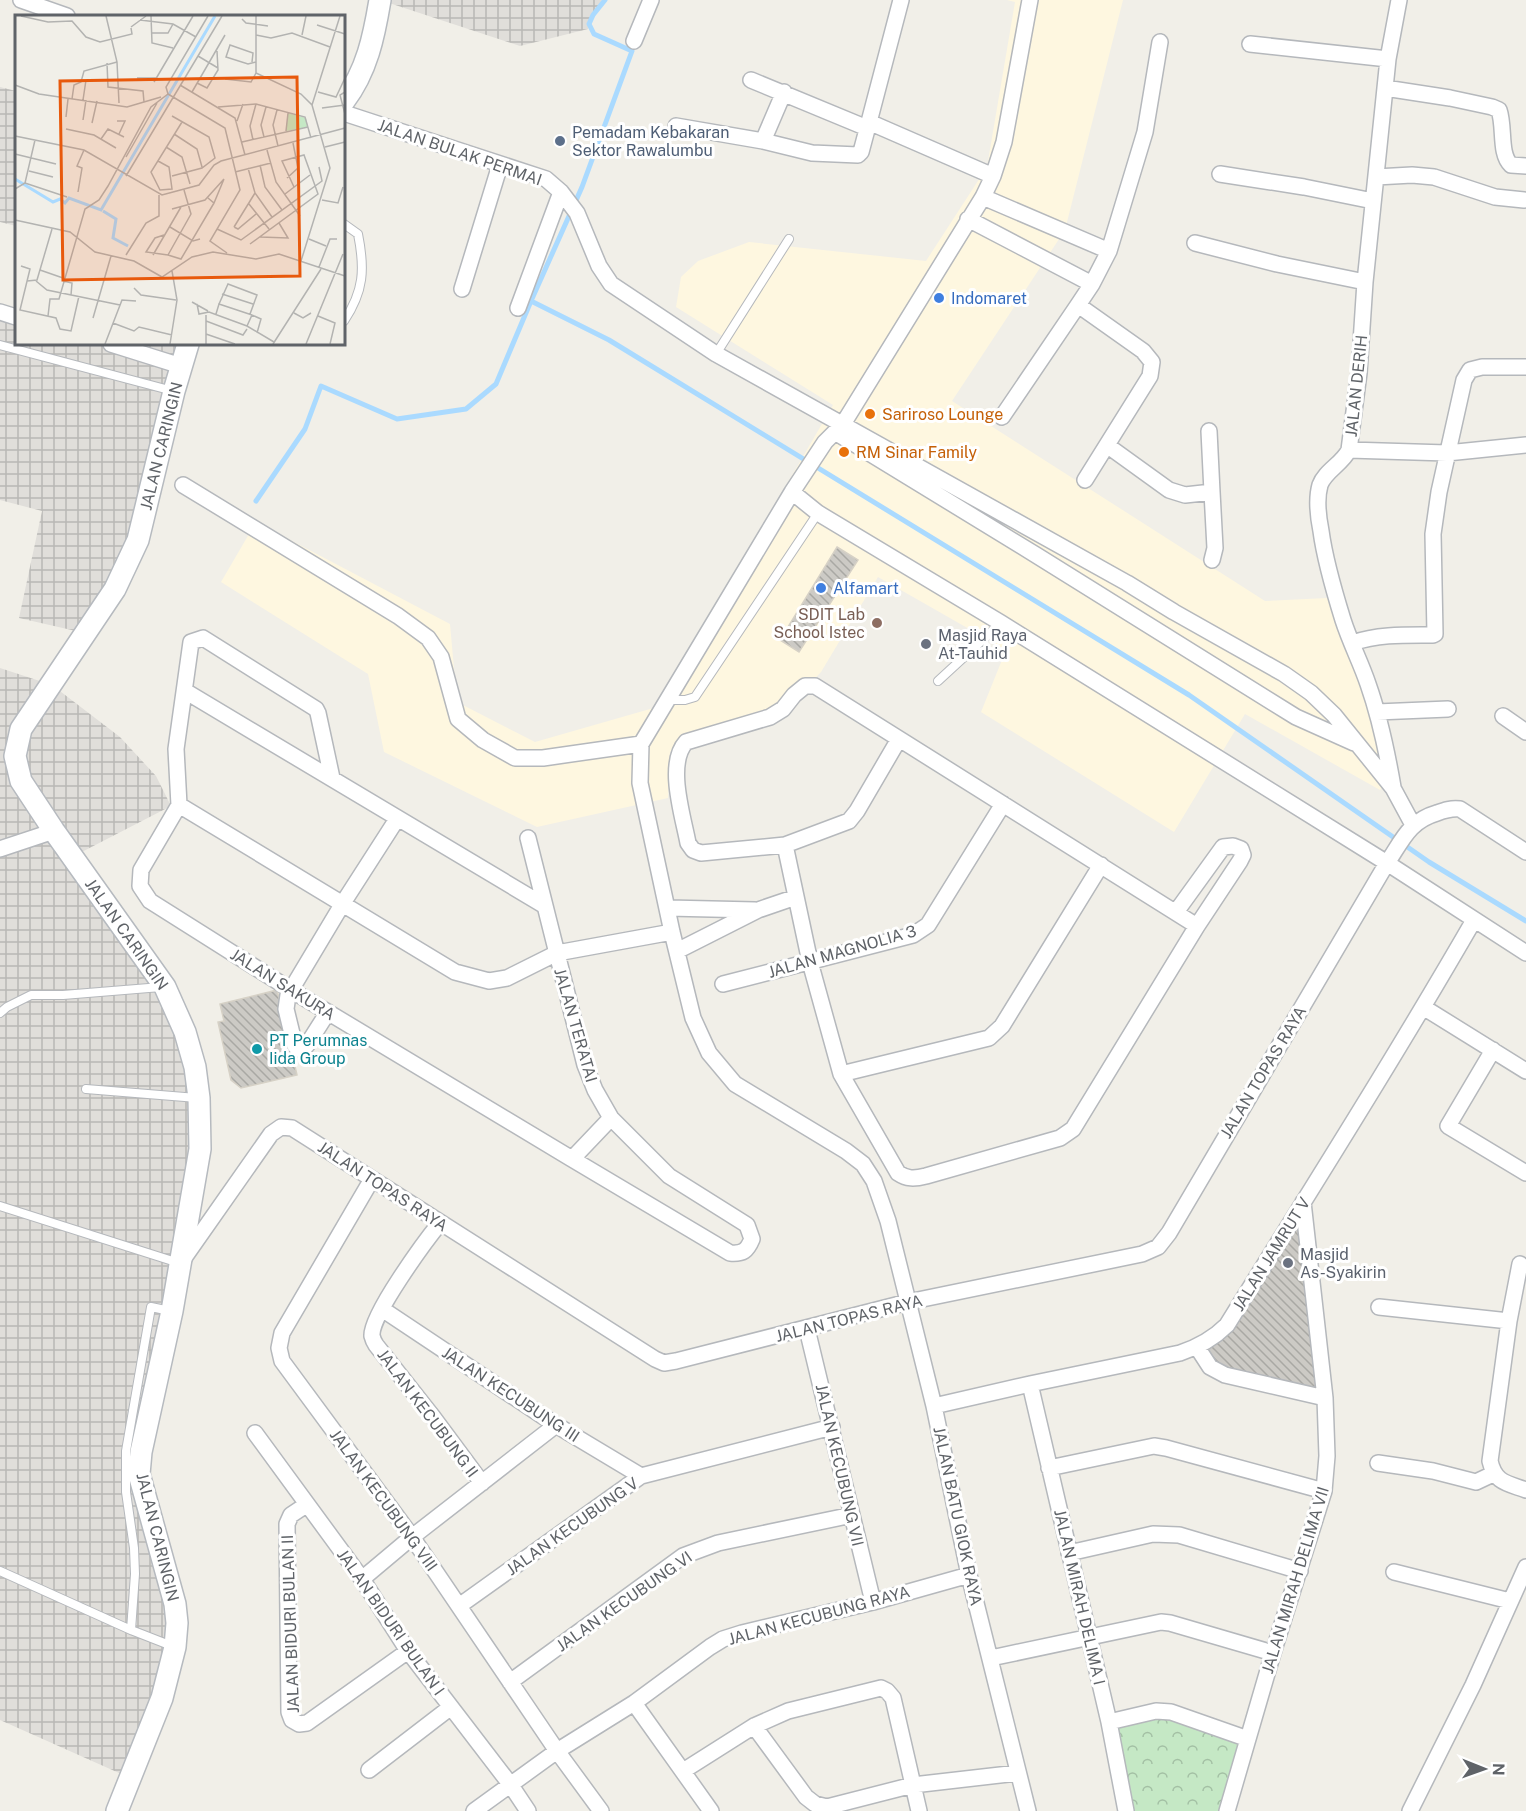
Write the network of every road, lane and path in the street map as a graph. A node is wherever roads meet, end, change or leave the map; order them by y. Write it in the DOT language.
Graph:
graph roads {
  1 [pos="21,0"];
  2 [pos="380,0"];
  3 [pos="651,0"];
  4 [pos="901,0"];
  5 [pos="1030,0"];
  6 [pos="1399,0"];
  7 [pos="64,15"];
  8 [pos="634,41"];
  9 [pos="1160,42"];
  10 [pos="1250,44"];
  11 [pos="1388,59"];
  12 [pos="751,80"];
  13 [pos="1385,88"];
  14 [pos="784,92"];
  15 [pos="345,100"];
  16 [pos="345,113"];
  17 [pos="868,125"];
  18 [pos="676,126"];
  19 [pos="763,141"];
  20 [pos="500,165"];
  21 [pos="1526,166"];
  22 [pos="1220,174"];
  23 [pos="993,176"];
  24 [pos="1376,177"];
  25 [pos="983,197"];
  26 [pos="1524,200"];
  27 [pos="1372,201"];
  28 [pos="569,202"];
  29 [pos="968,219"];
  30 [pos="345,225"];
  31 [pos="789,239"];
  32 [pos="1195,243"];
  33 [pos="1108,251"];
  34 [pos="1365,282"];
  35 [pos="1092,284"];
  36 [pos="462,289"];
  37 [pos="1078,305"];
  38 [pos="518,308"];
  39 [pos="0,312"];
  40 [pos="15,316"];
  41 [pos="345,319"];
  42 [pos="0,345"];
  43 [pos="114,345"];
  44 [pos="188,345"];
  45 [pos="716,354"];
  46 [pos="182,366"];
  47 [pos="1526,367"];
  48 [pos="174,391"];
  49 [pos="1002,417"];
  50 [pos="1209,431"];
  51 [pos="834,433"];
  52 [pos="1526,445"];
  53 [pos="1108,446"];
  54 [pos="1350,450"];
  55 [pos="1447,453"];
  56 [pos="1085,480"];
  57 [pos="183,485"];
  58 [pos="796,487"];
  59 [pos="1212,492"];
  60 [pos="818,513"];
  61 [pos="1212,560"];
  62 [pos="1001,623"];
  63 [pos="1352,643"];
  64 [pos="938,681"];
  65 [pos="185,691"];
  66 [pos="669,700"];
  67 [pos="1448,709"];
  68 [pos="1377,712"];
  69 [pos="1503,716"];
  70 [pos="1526,732"];
  71 [pos="899,739"];
  72 [pos="641,744"];
  73 [pos="1357,744"];
  74 [pos="332,778"];
  75 [pos="1394,788"];
  76 [pos="1003,804"];
  77 [pos="179,805"];
  78 [pos="397,819"];
  79 [pos="1410,828"];
  80 [pos="54,831"];
  81 [pos="528,838"];
  82 [pos="785,845"];
  83 [pos="0,849"];
  84 [pos="1526,852"];
  85 [pos="1390,858"];
  86 [pos="1101,865"];
  87 [pos="796,897"];
  88 [pos="343,903"];
  89 [pos="545,906"];
  90 [pos="668,908"];
  91 [pos="758,910"];
  92 [pos="1176,912"];
  93 [pos="1474,920"];
  94 [pos="1197,926"];
  95 [pos="672,932"];
  96 [pos="677,951"];
  97 [pos="557,953"];
  98 [pos="1526,953"];
  99 [pos="810,962"];
  100 [pos="723,984"];
  101 [pos="165,987"];
  102 [pos="291,990"];
  103 [pos="1423,1007"];
  104 [pos="328,1012"];
  105 [pos="0,1013"];
  106 [pos="1493,1050"];
  107 [pos="1526,1071"];
  108 [pos="841,1074"];
  109 [pos="86,1089"];
  110 [pos="199,1098"];
  111 [pos="611,1118"];
  112 [pos="572,1159"];
  113 [pos="1526,1173"];
  114 [pos="372,1179"];
  115 [pos="1304,1202"];
  116 [pos="0,1206"];
  117 [pos="440,1222"];
  118 [pos="752,1239"];
  119 [pos="180,1263"];
  120 [pos="1520,1264"];
  121 [pos="908,1302"];
  122 [pos="1379,1307"];
  123 [pos="382,1309"];
  124 [pos="172,1311"];
  125 [pos="1509,1321"];
  126 [pos="807,1329"];
  127 [pos="1197,1347"];
  128 [pos="1030,1384"];
  129 [pos="1325,1398"];
  130 [pos="934,1406"];
  131 [pos="556,1425"];
  132 [pos="832,1426"];
  133 [pos="255,1433"];
  134 [pos="1378,1463"];
  135 [pos="1049,1468"];
  136 [pos="1493,1474"];
  137 [pos="642,1476"];
  138 [pos="482,1483"];
  139 [pos="1526,1490"];
  140 [pos="1324,1491"];
  141 [pos="306,1505"];
  142 [pos="852,1515"];
  143 [pos="412,1538"];
  144 [pos="1069,1553"];
  145 [pos="1526,1567"];
  146 [pos="1300,1571"];
  147 [pos="0,1572"];
  148 [pos="1394,1572"];
  149 [pos="969,1575"];
  150 [pos="362,1579"];
  151 [pos="1510,1601"];
  152 [pos="873,1602"];
  153 [pos="459,1606"];
  154 [pos="131,1630"];
  155 [pos="1089,1636"];
  156 [pos="175,1647"];
  157 [pos="408,1651"];
  158 [pos="1273,1653"];
  159 [pos="991,1658"];
  160 [pos="510,1682"];
  161 [pos="634,1702"];
  162 [pos="451,1707"];
  163 [pos="1109,1722"];
  164 [pos="754,1726"];
  165 [pos="1248,1739"];
  166 [pos="557,1751"];
  167 [pos="369,1770"];
  168 [pos="683,1772"];
  169 [pos="1018,1773"];
  170 [pos="510,1784"];
  171 [pos="913,1785"];
  172 [pos="117,1811"];
  173 [pos="474,1811"];
  174 [pos="528,1811"];
  175 [pos="601,1811"];
  176 [pos="711,1811"];
  177 [pos="919,1811"];
  178 [pos="1028,1811"];
  179 [pos="1126,1811"];
  180 [pos="1227,1811"];
  181 [pos="1410,1811"];
  1 -- 7 [label="street"];
  2 -- 15 [label="main road"];
  3 -- 8 [label="street"];
  4 -- 17 [label="street"];
  5 -- 23 [label="street"];
  6 -- 11 [label="street, JALAN DERIH"];
  9 -- 33 [label="street"];
  10 -- 11 [label="street"];
  11 -- 13 [label="street, JALAN DERIH"];
  12 -- 14 [label="street"];
  13 -- 21 [label="street"];
  13 -- 24 [label="street, JALAN DERIH"];
  14 -- 17 [label="street"];
  14 -- 19 [label="street"];
  16 -- 20 [label="street, JALAN BULAK PERMAI"];
  17 -- 19 [label="street"];
  17 -- 23 [label="street"];
  18 -- 19 [label="street"];
  20 -- 28 [label="street, JALAN BULAK PERMAI"];
  20 -- 36 [label="street"];
  22 -- 27 [label="street"];
  23 -- 25 [label="street"];
  24 -- 26 [label="street"];
  24 -- 27 [label="street, JALAN DERIH"];
  25 -- 29 [label="street"];
  25 -- 33 [label="street"];
  27 -- 34 [label="street, JALAN DERIH"];
  28 -- 38 [label="street"];
  28 -- 45 [label="street"];
  29 -- 35 [label="street"];
  29 -- 51 [label="street"];
  30 -- 41 [label="lane"];
  31 -- 45 [label="lane"];
  32 -- 34 [label="street"];
  33 -- 35 [label="street"];
  34 -- 54 [label="street, JALAN DERIH"];
  35 -- 37 [label="street"];
  37 -- 49 [label="street"];
  37 -- 53 [label="street"];
  39 -- 40 [label="street"];
  42 -- 48 [label="lane"];
  43 -- 46 [label="street"];
  44 -- 46 [label="main road, JALAN CARINGIN"];
  45 -- 51 [label="street"];
  46 -- 48 [label="main road, JALAN CARINGIN"];
  47 -- 55 [label="street"];
  48 -- 80 [label="main road, JALAN CARINGIN"];
  50 -- 59 [label="street"];
  51 -- 58 [label="street"];
  51 -- 73 [label="street"];
  51 -- 73 [label="street"];
  52 -- 55 [label="street"];
  53 -- 56 [label="street"];
  53 -- 59 [label="street"];
  54 -- 55 [label="street"];
  54 -- 63 [label="street, JALAN DERIH"];
  55 -- 63 [label="street"];
  57 -- 72 [label="street"];
  58 -- 60 [label="street"];
  58 -- 66 [label="street"];
  59 -- 61 [label="street"];
  60 -- 62 [label="street"];
  60 -- 66 [label="lane"];
  62 -- 64 [label="lane"];
  62 -- 85 [label="street"];
  63 -- 68 [label="street, JALAN DERIH"];
  65 -- 74 [label="street"];
  65 -- 74 [label="street"];
  65 -- 77 [label="street"];
  66 -- 72 [label="street"];
  67 -- 68 [label="street"];
  68 -- 75 [label="street, JALAN DERIH"];
  69 -- 70 [label="street"];
  71 -- 76 [label="street"];
  71 -- 82 [label="street"];
  71 -- 82 [label="street"];
  72 -- 90 [label="street, JALAN BATU GIOK RAYA"];
  73 -- 75 [label="street"];
  74 -- 78 [label="street"];
  75 -- 79 [label="street"];
  76 -- 86 [label="street"];
  76 -- 99 [label="street, JALAN MAGNOLIA 3"];
  77 -- 88 [label="street"];
  77 -- 102 [label="street, JALAN SAKURA"];
  78 -- 88 [label="street"];
  78 -- 89 [label="street"];
  79 -- 84 [label="street"];
  79 -- 85 [label="street, JALAN TOPAS RAYA"];
  80 -- 83 [label="street"];
  80 -- 101 [label="main road, JALAN CARINGIN"];
  81 -- 89 [label="street, JALAN TERATAI"];
  82 -- 87 [label="street"];
  85 -- 93 [label="street"];
  85 -- 121 [label="street, JALAN TOPAS RAYA"];
  86 -- 92 [label="street"];
  86 -- 108 [label="street"];
  87 -- 91 [label="street"];
  87 -- 99 [label="street"];
  88 -- 97 [label="street"];
  88 -- 102 [label="street"];
  89 -- 97 [label="street, JALAN TERATAI"];
  90 -- 91 [label="street"];
  90 -- 95 [label="street, JALAN BATU GIOK RAYA"];
  91 -- 96 [label="street"];
  92 -- 94 [label="street"];
  92 -- 94 [label="street"];
  93 -- 98 [label="street"];
  93 -- 103 [label="street, JALAN JAMRUT V"];
  94 -- 108 [label="street"];
  95 -- 96 [label="street, JALAN BATU GIOK RAYA"];
  95 -- 97 [label="street"];
  96 -- 121 [label="street, JALAN BATU GIOK RAYA"];
  97 -- 111 [label="street, JALAN TERATAI"];
  99 -- 100 [label="street, JALAN MAGNOLIA 3"];
  99 -- 108 [label="street"];
  101 -- 105 [label="lane"];
  101 -- 110 [label="main road, JALAN CARINGIN"];
  102 -- 104 [label="street, JALAN SAKURA"];
  102 -- 104 [label="street"];
  103 -- 106 [label="street"];
  103 -- 115 [label="street, JALAN JAMRUT V"];
  104 -- 112 [label="street, JALAN SAKURA"];
  106 -- 107 [label="street"];
  106 -- 113 [label="street"];
  109 -- 110 [label="lane"];
  110 -- 119 [label="main road, JALAN CARINGIN"];
  111 -- 112 [label="street"];
  111 -- 118 [label="street, JALAN TERATAI"];
  112 -- 118 [label="street, JALAN SAKURA"];
  114 -- 117 [label="street, JALAN TOPAS RAYA"];
  114 -- 119 [label="street, JALAN TOPAS RAYA"];
  114 -- 143 [label="street, JALAN KECUBUNG VIII"];
  115 -- 127 [label="street, JALAN JAMRUT V"];
  115 -- 129 [label="street, JALAN MIRAH DELIMA VII"];
  116 -- 119 [label="lane"];
  117 -- 123 [label="street, JALAN KECUBUNG II"];
  117 -- 126 [label="street, JALAN TOPAS RAYA"];
  119 -- 124 [label="main road, JALAN CARINGIN"];
  120 -- 125 [label="street"];
  121 -- 126 [label="street, JALAN TOPAS RAYA"];
  121 -- 130 [label="street, JALAN BATU GIOK RAYA"];
  122 -- 125 [label="street"];
  123 -- 131 [label="street, JALAN KECUBUNG III"];
  123 -- 138 [label="street, JALAN KECUBUNG II"];
  124 -- 154 [label="lane"];
  124 -- 156 [label="main road, JALAN CARINGIN"];
  125 -- 136 [label="street"];
  126 -- 132 [label="street, JALAN KECUBUNG VII"];
  127 -- 128 [label="street, JALAN JAMRUT V"];
  127 -- 129 [label="street"];
  128 -- 130 [label="street, JALAN JAMRUT V"];
  128 -- 135 [label="street, JALAN MIRAH DELIMA I"];
  129 -- 140 [label="street, JALAN MIRAH DELIMA VII"];
  130 -- 149 [label="street, JALAN BATU GIOK RAYA"];
  131 -- 137 [label="street, JALAN KECUBUNG III"];
  131 -- 138 [label="street"];
  132 -- 137 [label="street, JALAN KECUBUNG V"];
  132 -- 142 [label="street, JALAN KECUBUNG VII"];
  133 -- 141 [label="street, JALAN BIDURI BULAN I"];
  134 -- 136 [label="street"];
  135 -- 140 [label="street"];
  135 -- 144 [label="street, JALAN MIRAH DELIMA I"];
  136 -- 139 [label="street"];
  137 -- 153 [label="street, JALAN KECUBUNG V"];
  138 -- 143 [label="street"];
  140 -- 146 [label="street, JALAN MIRAH DELIMA VII"];
  141 -- 150 [label="street, JALAN BIDURI BULAN I"];
  141 -- 157 [label="street, JALAN BIDURI BULAN II"];
  142 -- 152 [label="street, JALAN KECUBUNG VII"];
  142 -- 160 [label="street, JALAN KECUBUNG VI"];
  143 -- 150 [label="street"];
  143 -- 153 [label="street, JALAN KECUBUNG VIII"];
  144 -- 146 [label="street"];
  144 -- 155 [label="street, JALAN MIRAH DELIMA I"];
  145 -- 151 [label="street"];
  146 -- 158 [label="street, JALAN MIRAH DELIMA VII"];
  147 -- 154 [label="lane"];
  148 -- 151 [label="street"];
  149 -- 152 [label="street, JALAN KECUBUNG RAYA"];
  149 -- 159 [label="street, JALAN BATU GIOK RAYA"];
  150 -- 157 [label="street, JALAN BIDURI BULAN I"];
  151 -- 181 [label="street"];
  152 -- 161 [label="street, JALAN KECUBUNG RAYA"];
  153 -- 160 [label="street, JALAN KECUBUNG VIII"];
  154 -- 156 [label="lane"];
  155 -- 158 [label="street"];
  155 -- 159 [label="street"];
  155 -- 163 [label="street, JALAN MIRAH DELIMA I"];
  156 -- 172 [label="main road, JALAN CARINGIN"];
  157 -- 162 [label="street, JALAN BIDURI BULAN I"];
  158 -- 165 [label="street, JALAN MIRAH DELIMA VII"];
  159 -- 169 [label="street, JALAN BATU GIOK RAYA"];
  160 -- 166 [label="street, JALAN KECUBUNG VIII"];
  161 -- 166 [label="street, JALAN KECUBUNG RAYA"];
  161 -- 168 [label="street"];
  162 -- 167 [label="street"];
  162 -- 170 [label="street, JALAN BIDURI BULAN I"];
  163 -- 165 [label="street"];
  163 -- 179 [label="street, JALAN MIRAH DELIMA I"];
  164 -- 168 [label="street"];
  164 -- 171 [label="street"];
  164 -- 171 [label="street"];
  165 -- 180 [label="street, JALAN MIRAH DELIMA VII"];
  166 -- 170 [label="street, JALAN KECUBUNG RAYA"];
  166 -- 175 [label="street, JALAN KECUBUNG VIII"];
  168 -- 176 [label="street"];
  169 -- 171 [label="street"];
  169 -- 178 [label="street, JALAN BATU GIOK RAYA"];
  170 -- 173 [label="street, JALAN KECUBUNG RAYA"];
  170 -- 174 [label="street, JALAN BIDURI BULAN I"];
  171 -- 177 [label="street"];
}
